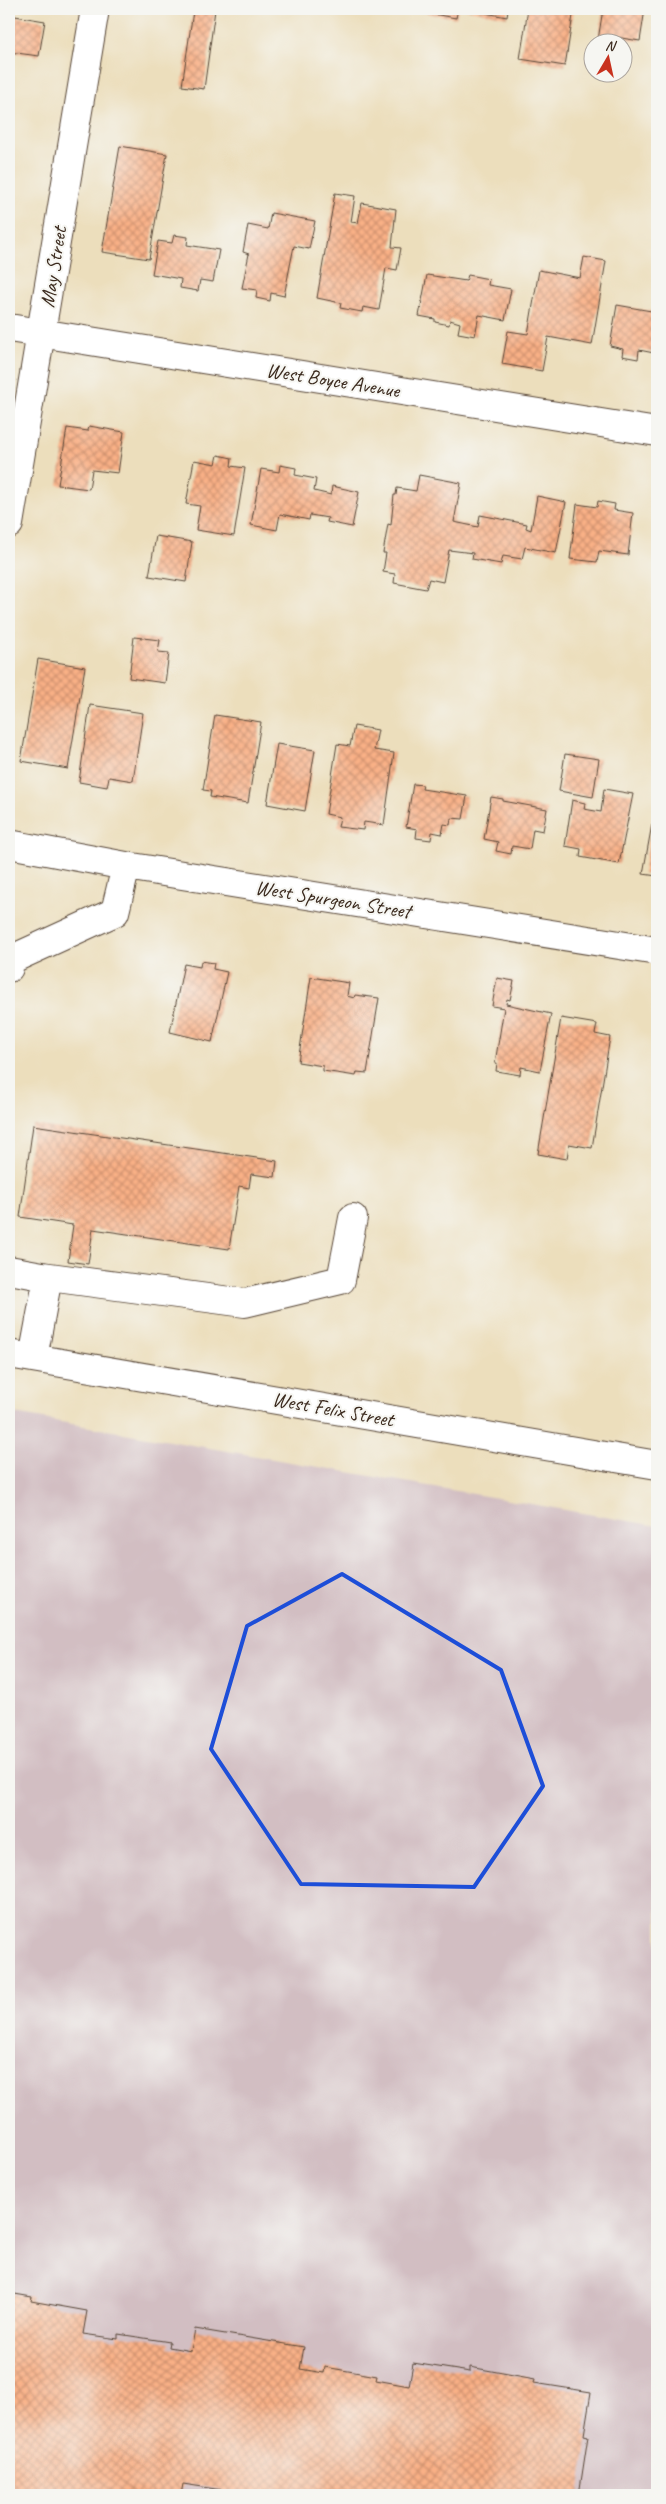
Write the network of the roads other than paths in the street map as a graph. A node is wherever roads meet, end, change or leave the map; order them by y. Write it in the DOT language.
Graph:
graph roads {
  1 [pos="95,9"];
  2 [pos="9,328"];
  3 [pos="42,333"];
  4 [pos="657,432"];
  5 [pos="9,524"];
  6 [pos="9,844"];
  7 [pos="126,866"];
  8 [pos="657,951"];
  9 [pos="9,968"];
  10 [pos="352,1218"];
  11 [pos="9,1270"];
  12 [pos="42,1276"];
  13 [pos="21,1356"];
  14 [pos="657,1465"];
  1 -- 3 [label="street, May Street"];
  2 -- 3 [label="street, West Boyce Avenue"];
  3 -- 4 [label="street, West Boyce Avenue"];
  3 -- 5 [label="street, May Street"];
  6 -- 7 [label="street, West Spurgeon Street"];
  7 -- 8 [label="street, West Spurgeon Street"];
  7 -- 9 [label="street"];
  10 -- 12 [label="street"];
  11 -- 12 [label="street"];
  12 -- 13 [label="street"];
  13 -- 14 [label="street, West Felix Street"];
}
